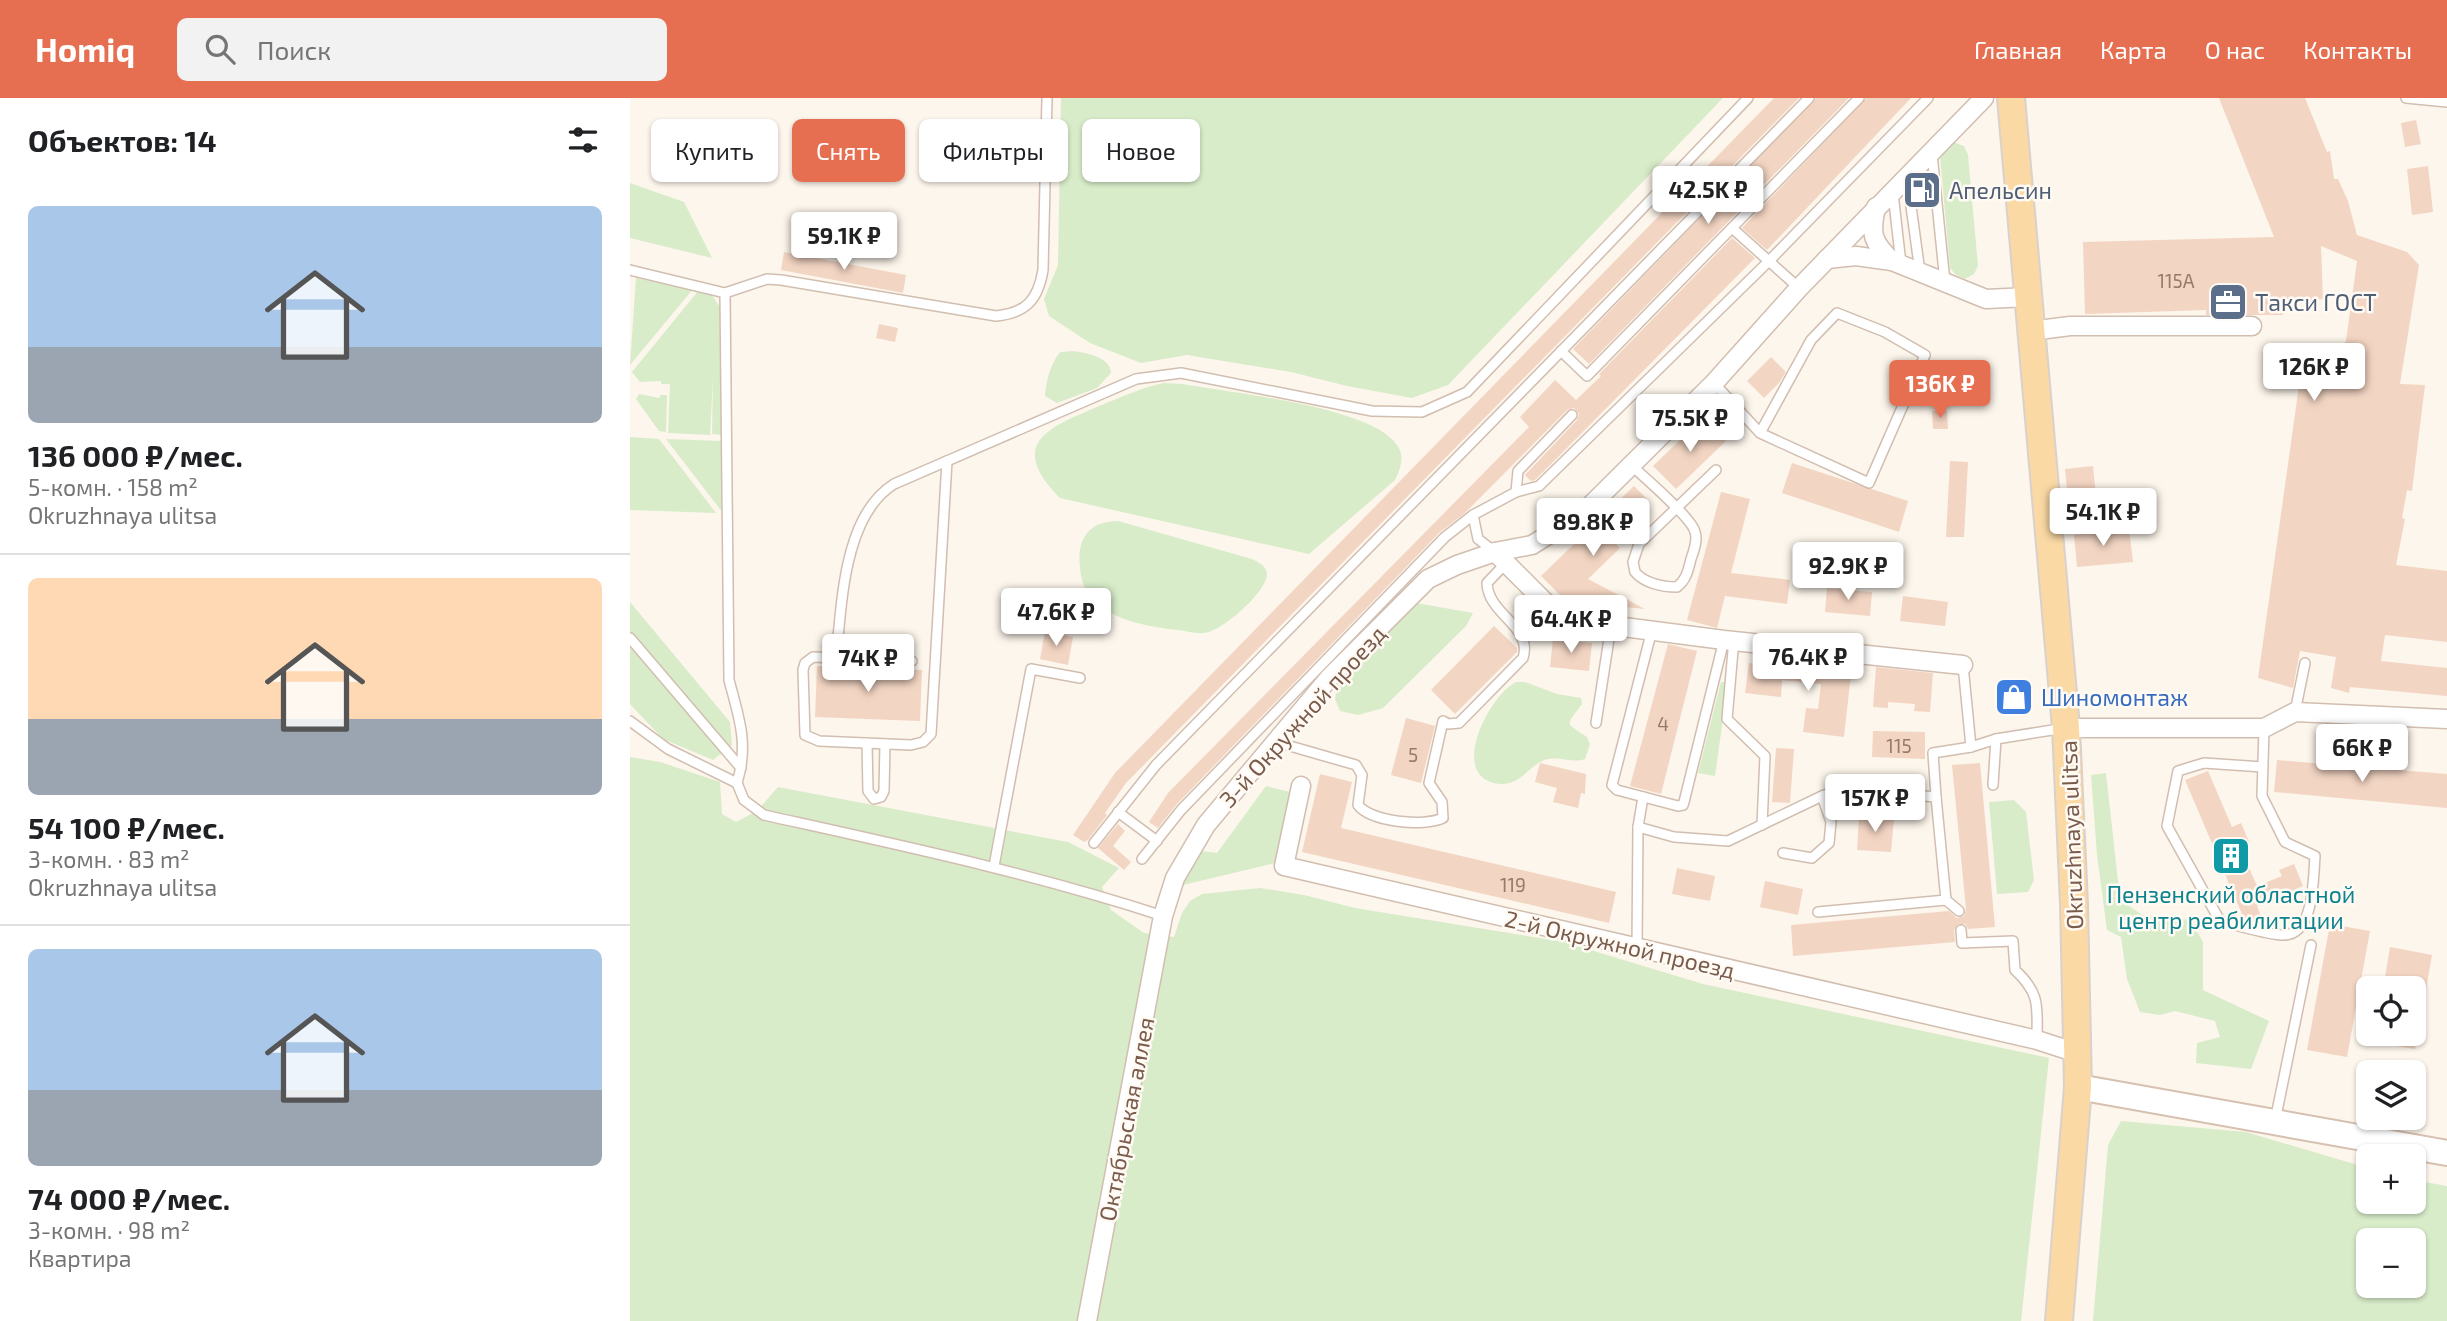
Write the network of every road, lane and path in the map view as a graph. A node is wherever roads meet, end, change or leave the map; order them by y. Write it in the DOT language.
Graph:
graph roads {
  1 [pos="1047,98"];
  2 [pos="1748,98"];
  3 [pos="1809,98"];
  4 [pos="1858,98"];
  5 [pos="1928,98"];
  6 [pos="1984,98"];
  7 [pos="2011,98"];
  8 [pos="2406,98"];
  9 [pos="2447,102"];
  10 [pos="1932,149"];
  11 [pos="1907,175"];
  12 [pos="1892,190"];
  13 [pos="1876,207"];
  14 [pos="1732,228"];
  15 [pos="1827,259"];
  16 [pos="1768,262"];
  17 [pos="1897,263"];
  18 [pos="630,270"];
  19 [pos="1920,272"];
  20 [pos="1945,282"];
  21 [pos="1799,288"];
  22 [pos="725,293"];
  23 [pos="2028,298"];
  24 [pos="2252,326"];
  25 [pos="2031,331"];
  26 [pos="1561,351"];
  27 [pos="1714,383"];
  28 [pos="1572,415"];
  29 [pos="1760,433"];
  30 [pos="947,461"];
  31 [pos="1630,464"];
  32 [pos="1716,470"];
  33 [pos="1516,492"];
  34 [pos="1676,509"];
  35 [pos="1473,515"];
  36 [pos="1501,558"];
  37 [pos="1556,613"];
  38 [pos="1611,626"];
  39 [pos="1652,630"];
  40 [pos="1524,637"];
  41 [pos="630,638"];
  42 [pos="1729,640"];
  43 [pos="836,658"];
  44 [pos="912,661"];
  45 [pos="2305,663"];
  46 [pos="1963,665"];
  47 [pos="1080,678"];
  48 [pos="2295,712"];
  49 [pos="2447,719"];
  50 [pos="630,721"];
  51 [pos="1596,723"];
  52 [pos="2066,728"];
  53 [pos="2264,728"];
  54 [pos="1996,738"];
  55 [pos="1276,741"];
  56 [pos="867,743"];
  57 [pos="885,744"];
  58 [pos="1971,747"];
  59 [pos="2263,767"];
  60 [pos="741,768"];
  61 [pos="737,783"];
  62 [pos="1993,785"];
  63 [pos="1301,786"];
  64 [pos="1822,796"];
  65 [pos="1643,797"];
  66 [pos="1936,797"];
  67 [pos="1118,812"];
  68 [pos="1762,825"];
  69 [pos="1637,827"];
  70 [pos="1157,841"];
  71 [pos="1094,843"];
  72 [pos="1783,853"];
  73 [pos="1142,859"];
  74 [pos="994,866"];
  75 [pos="1946,900"];
  76 [pos="1959,911"];
  77 [pos="1818,912"];
  78 [pos="1163,916"];
  79 [pos="1961,930"];
  80 [pos="2311,946"];
  81 [pos="1637,947"];
  82 [pos="2037,1040"];
  83 [pos="2077,1053"];
  84 [pos="2078,1087"];
  85 [pos="2274,1123"];
  86 [pos="2447,1153"];
  87 [pos="1087,1321"];
  88 [pos="2059,1321"];
  1 -- 22 [label="lane"];
  2 -- 30 [label="lane"];
  3 -- 26 [label="lane"];
  4 -- 14 [label="lane"];
  5 -- 16 [label="lane"];
  6 -- 10 [label="street, 3-й Окружной проезд"];
  7 -- 23 [label="main road, Okruzhnaya ulitsa"];
  8 -- 9 [label="lane"];
  10 -- 11 [label="street, 3-й Окружной проезд"];
  10 -- 20 [label="lane"];
  11 -- 12 [label="street, 3-й Окружной проезд"];
  11 -- 19 [label="lane"];
  12 -- 13 [label="street, 3-й Окружной проезд"];
  12 -- 17 [label="lane"];
  13 -- 15 [label="street, 3-й Окружной проезд"];
  13 -- 17 [label="street"];
  14 -- 16 [label="lane"];
  14 -- 26 [label="lane"];
  15 -- 17 [label="street"];
  15 -- 21 [label="street, 3-й Окружной проезд"];
  16 -- 21 [label="lane"];
  16 -- 33 [label="lane"];
  17 -- 19 [label="street"];
  18 -- 22 [label="lane"];
  19 -- 20 [label="street"];
  20 -- 23 [label="street"];
  21 -- 27 [label="street, 3-й Окружной проезд"];
  22 -- 60 [label="lane"];
  23 -- 25 [label="main road, Okruzhnaya ulitsa"];
  24 -- 25 [label="street"];
  25 -- 52 [label="main road, Okruzhnaya ulitsa"];
  26 -- 67 [label="lane"];
  27 -- 29 [label="lane"];
  27 -- 31 [label="street, 3-й Окружной проезд"];
  28 -- 33 [label="lane"];
  29 -- 29 [label="lane"];
  30 -- 43 [label="lane"];
  30 -- 57 [label="lane"];
  31 -- 34 [label="lane"];
  31 -- 36 [label="street, 3-й Окружной проезд"];
  32 -- 34 [label="lane"];
  33 -- 35 [label="lane"];
  34 -- 34 [label="lane"];
  35 -- 36 [label="lane"];
  35 -- 70 [label="lane"];
  36 -- 37 [label="street"];
  36 -- 40 [label="lane"];
  36 -- 55 [label="street, 3-й Окружной проезд"];
  37 -- 38 [label="street"];
  37 -- 40 [label="lane"];
  38 -- 39 [label="street"];
  38 -- 51 [label="lane"];
  39 -- 42 [label="street"];
  39 -- 65 [label="lane"];
  40 -- 55 [label="lane"];
  41 -- 60 [label="lane"];
  42 -- 46 [label="street"];
  42 -- 65 [label="lane"];
  42 -- 68 [label="lane"];
  43 -- 44 [label="lane"];
  43 -- 56 [label="lane"];
  45 -- 48 [label="lane"];
  46 -- 58 [label="lane"];
  47 -- 74 [label="lane"];
  48 -- 49 [label="street"];
  48 -- 53 [label="street"];
  50 -- 61 [label="lane"];
  52 -- 53 [label="street"];
  52 -- 54 [label="lane"];
  52 -- 83 [label="main road, Okruzhnaya ulitsa"];
  53 -- 59 [label="lane"];
  54 -- 58 [label="lane"];
  54 -- 62 [label="lane"];
  55 -- 78 [label="street, 3-й Окружной проезд"];
  56 -- 57 [label="lane"];
  56 -- 57 [label="lane"];
  58 -- 66 [label="lane"];
  59 -- 59 [label="lane"];
  60 -- 61 [label="lane"];
  61 -- 74 [label="lane"];
  63 -- 81 [label="street, 2-й Окружной проезд"];
  64 -- 66 [label="lane"];
  64 -- 68 [label="lane"];
  64 -- 72 [label="lane"];
  65 -- 69 [label="lane"];
  66 -- 75 [label="lane"];
  67 -- 70 [label="lane"];
  67 -- 71 [label="lane"];
  68 -- 69 [label="lane"];
  69 -- 81 [label="lane"];
  70 -- 73 [label="lane"];
  74 -- 78 [label="lane"];
  75 -- 76 [label="lane"];
  75 -- 77 [label="lane"];
  78 -- 87 [label="street, Октябрьская аллея"];
  79 -- 82 [label="lane"];
  80 -- 85 [label="lane"];
  81 -- 82 [label="street, 2-й Окружной проезд"];
  82 -- 83 [label="street, 2-й Окружной проезд"];
  83 -- 84 [label="main road, Okruzhnaya ulitsa"];
  84 -- 85 [label="street"];
  84 -- 88 [label="main road, Okruzhnaya ulitsa"];
  85 -- 86 [label="street"];
}
